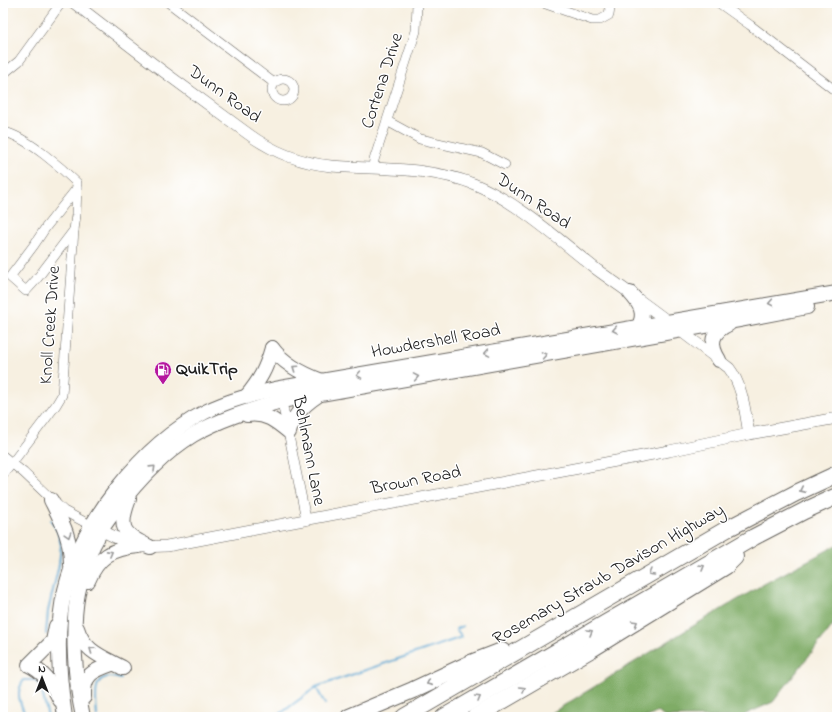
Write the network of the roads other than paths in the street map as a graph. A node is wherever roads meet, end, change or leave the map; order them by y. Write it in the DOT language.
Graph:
graph roads {
  1 [pos="61,3"];
  2 [pos="74,3"];
  3 [pos="169,3"];
  4 [pos="417,3"];
  5 [pos="543,3"];
  6 [pos="606,3"];
  7 [pos="719,3"];
  8 [pos="3,74"];
  9 [pos="274,83"];
  10 [pos="837,92"];
  11 [pos="387,121"];
  12 [pos="3,137"];
  13 [pos="505,165"];
  14 [pos="373,167"];
  15 [pos="76,188"];
  16 [pos="74,230"];
  17 [pos="630,293"];
  18 [pos="837,293"];
  19 [pos="837,301"];
  20 [pos="739,320"];
  21 [pos="667,322"];
  22 [pos="638,327"];
  23 [pos="680,331"];
  24 [pos="719,360"];
  25 [pos="320,388"];
  26 [pos="281,395"];
  27 [pos="246,397"];
  28 [pos="230,418"];
  29 [pos="837,418"];
  30 [pos="289,432"];
  31 [pos="749,434"];
  32 [pos="3,456"];
  33 [pos="11,462"];
  34 [pos="3,474"];
  35 [pos="837,474"];
  36 [pos="132,490"];
  37 [pos="837,496"];
  38 [pos="51,500"];
  39 [pos="306,520"];
  40 [pos="96,528"];
  41 [pos="758,535"];
  42 [pos="144,546"];
  43 [pos="71,573"];
  44 [pos="78,593"];
  45 [pos="61,616"];
  46 [pos="75,618"];
  47 [pos="543,636"];
  48 [pos="64,712"];
  49 [pos="83,717"];
  50 [pos="87,717"];
  51 [pos="349,717"];
  52 [pos="404,717"];
  53 [pos="444,717"];
  54 [pos="475,717"];
  1 -- 8 [label="street"];
  2 -- 14 [label="street, Dunn Road"];
  3 -- 9 [label="street"];
  4 -- 11 [label="street, Cortena Drive"];
  5 -- 6 [label="street"];
  7 -- 10 [label="street"];
  11 -- 13 [label="street"];
  11 -- 14 [label="street, Cortena Drive"];
  12 -- 15 [label="street"];
  14 -- 17 [label="street, Dunn Road"];
  15 -- 16 [label="street, Knoll Creek Drive"];
  15 -- 16 [label="street"];
  16 -- 33 [label="street, Knoll Creek Drive"];
  17 -- 21 [label="street, Dunn Road"];
  17 -- 22 [label="main road"];
  18 -- 21 [label="main road, Howdershell Road, one-way"];
  19 -- 20 [label="main road, Howdershell Road"];
  20 -- 23 [label="main road, Howdershell Road"];
  20 -- 24 [label="main road"];
  21 -- 22 [label="main road, Howdershell Road"];
  21 -- 23 [label="street, Dunn Road"];
  22 -- 25 [label="main road, Howdershell Road, one-way"];
  23 -- 24 [label="street, Dunn Road"];
  25 -- 23 [label="main road, Howdershell Road, one-way"];
  24 -- 31 [label="street, Dunn Road"];
  25 -- 26 [label="main road, Howdershell Road"];
  25 -- 27 [label="main road, one-way"];
  25 -- 30 [label="main road"];
  26 -- 27 [label="main road, Howdershell Road"];
  26 -- 28 [label="main road, Howdershell Road"];
  26 -- 30 [label="street, Behlmann Lane"];
  27 -- 40 [label="main road, Howdershell Road"];
  28 -- 30 [label="main road"];
  36 -- 28 [label="main road, Howdershell Road, one-way"];
  29 -- 31 [label="street"];
  30 -- 39 [label="street, Behlmann Lane"];
  31 -- 39 [label="street, Brown Road"];
  32 -- 33 [label="street"];
  33 -- 34 [label="street, Knoll Creek Drive"];
  33 -- 38 [label="street"];
  35 -- 47 [label="highway, Rosemary Straub Davison Highway, one-way"];
  36 -- 40 [label="main road, Howdershell Road"];
  36 -- 42 [label="main road"];
  37 -- 41 [label="highway"];
  38 -- 40 [label="street"];
  38 -- 43 [label="main road, one-way"];
  39 -- 42 [label="street, Brown Road"];
  40 -- 42 [label="street, Brown Road"];
  40 -- 43 [label="main road"];
  40 -- 44 [label="main road"];
  53 -- 41 [label="highway, one-way"];
  54 -- 41 [label="highway, one-way"];
  44 -- 42 [label="main road, one-way"];
  43 -- 45 [label="main road"];
  44 -- 46 [label="main road"];
  45 -- 48 [label="main road"];
  45 -- 48 [label="main road"];
  46 -- 49 [label="main road"];
  50 -- 46 [label="main road, one-way"];
  47 -- 51 [label="highway, one-way"];
  47 -- 52 [label="highway, Rosemary Straub Davison Highway"];
}
